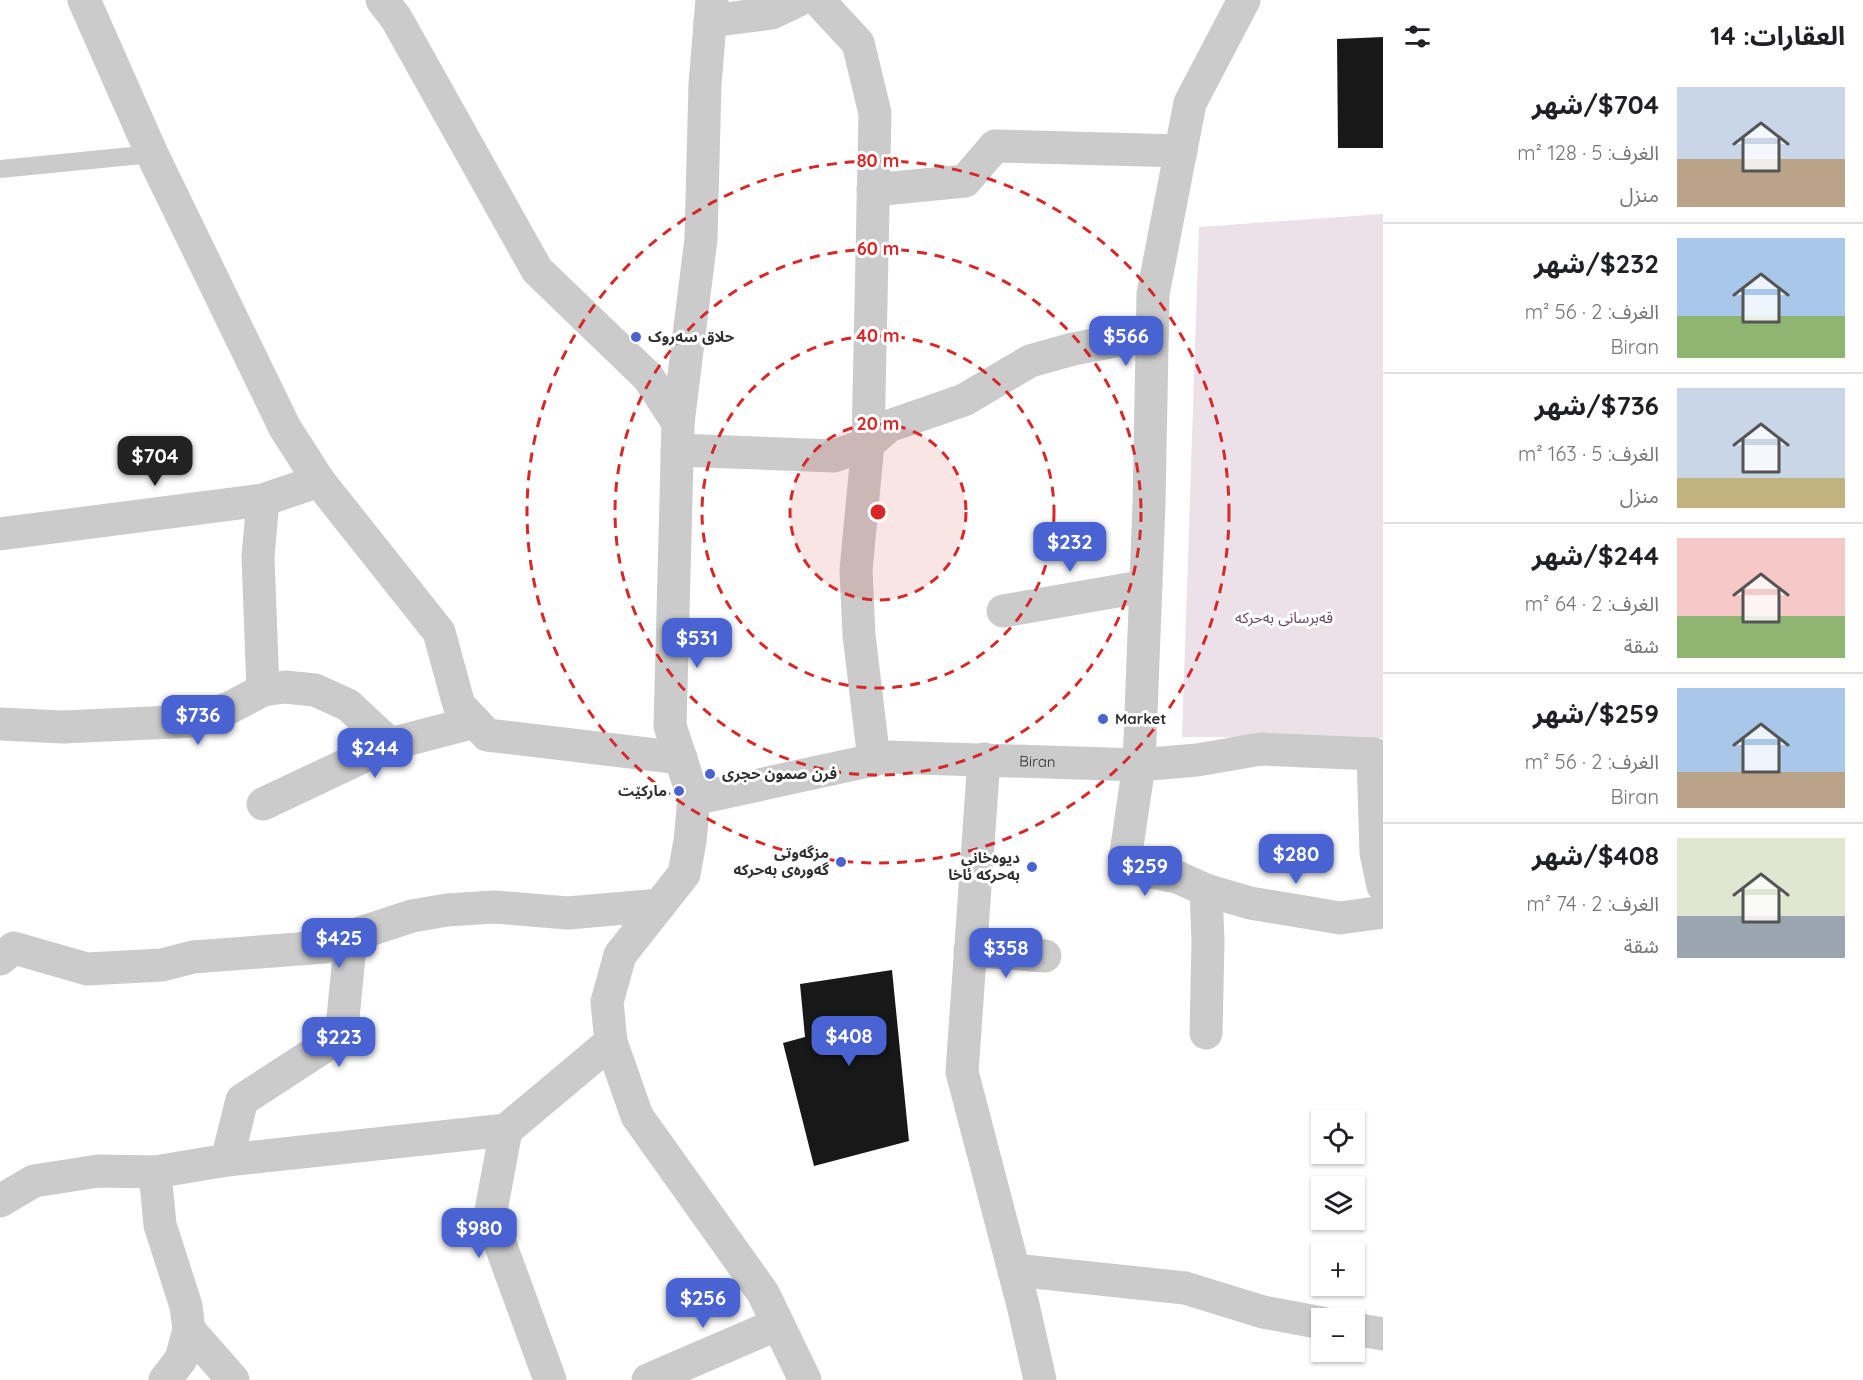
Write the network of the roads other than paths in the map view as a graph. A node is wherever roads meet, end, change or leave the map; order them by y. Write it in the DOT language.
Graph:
graph roads {
  1 [pos="84,0"];
  2 [pos="382,0"];
  3 [pos="799,0"];
  4 [pos="818,0"];
  5 [pos="1244,0"];
  6 [pos="711,10"];
  7 [pos="1180,151"];
  8 [pos="152,154"];
  9 [pos="0,169"];
  10 [pos="873,190"];
  11 [pos="1152,334"];
  12 [pos="677,436"];
  13 [pos="868,444"];
  14 [pos="319,481"];
  15 [pos="263,500"];
  16 [pos="0,534"];
  17 [pos="1146,586"];
  18 [pos="1003,611"];
  19 [pos="263,690"];
  20 [pos="475,722"];
  21 [pos="0,724"];
  22 [pos="390,744"];
  23 [pos="1378,755"];
  24 [pos="681,758"];
  25 [pos="984,759"];
  26 [pos="874,760"];
  27 [pos="1139,765"];
  28 [pos="694,799"];
  29 [pos="263,804"];
  30 [pos="1383,886"];
  31 [pos="1206,890"];
  32 [pos="660,905"];
  33 [pos="1383,912"];
  34 [pos="351,936"];
  35 [pos="5,950"];
  36 [pos="970,950"];
  37 [pos="1045,956"];
  38 [pos="1206,1033"];
  39 [pos="610,1042"];
  40 [pos="506,1130"];
  41 [pos="227,1160"];
  42 [pos="155,1172"];
  43 [pos="0,1201"];
  44 [pos="1014,1270"];
  45 [pos="1311,1321"];
  46 [pos="778,1324"];
  47 [pos="189,1330"];
  48 [pos="165,1380"];
  49 [pos="233,1380"];
  50 [pos="550,1380"];
  51 [pos="648,1380"];
  52 [pos="805,1380"];
  53 [pos="1040,1380"];
  1 -- 8 [label="street"];
  2 -- 12 [label="street"];
  3 -- 6 [label="street"];
  4 -- 10 [label="street"];
  5 -- 7 [label="street"];
  6 -- 12 [label="street"];
  7 -- 10 [label="street"];
  7 -- 11 [label="street"];
  8 -- 9 [label="lane"];
  8 -- 14 [label="street"];
  10 -- 13 [label="street"];
  11 -- 13 [label="street"];
  11 -- 17 [label="street"];
  12 -- 13 [label="street"];
  12 -- 24 [label="street"];
  13 -- 26 [label="street"];
  14 -- 15 [label="street"];
  14 -- 20 [label="street"];
  15 -- 16 [label="street"];
  15 -- 19 [label="street"];
  17 -- 18 [label="street"];
  17 -- 27 [label="street"];
  19 -- 21 [label="street"];
  19 -- 22 [label="street"];
  20 -- 22 [label="street"];
  20 -- 24 [label="street"];
  22 -- 29 [label="street"];
  23 -- 27 [label="street, Biran"];
  23 -- 30 [label="street"];
  24 -- 28 [label="street"];
  25 -- 26 [label="street, Biran"];
  25 -- 27 [label="street, Biran"];
  25 -- 36 [label="street"];
  26 -- 28 [label="street, Biran"];
  27 -- 31 [label="street"];
  28 -- 32 [label="street"];
  31 -- 33 [label="street"];
  31 -- 38 [label="street"];
  32 -- 34 [label="street"];
  32 -- 39 [label="street"];
  34 -- 35 [label="street"];
  34 -- 41 [label="street"];
  36 -- 37 [label="street"];
  36 -- 44 [label="street"];
  39 -- 40 [label="street"];
  39 -- 46 [label="street"];
  40 -- 41 [label="street"];
  40 -- 50 [label="street"];
  41 -- 42 [label="street"];
  42 -- 43 [label="street"];
  42 -- 47 [label="street"];
  44 -- 45 [label="street"];
  44 -- 53 [label="street"];
  46 -- 51 [label="street"];
  46 -- 52 [label="street"];
  47 -- 48 [label="street"];
  47 -- 49 [label="street"];
}
